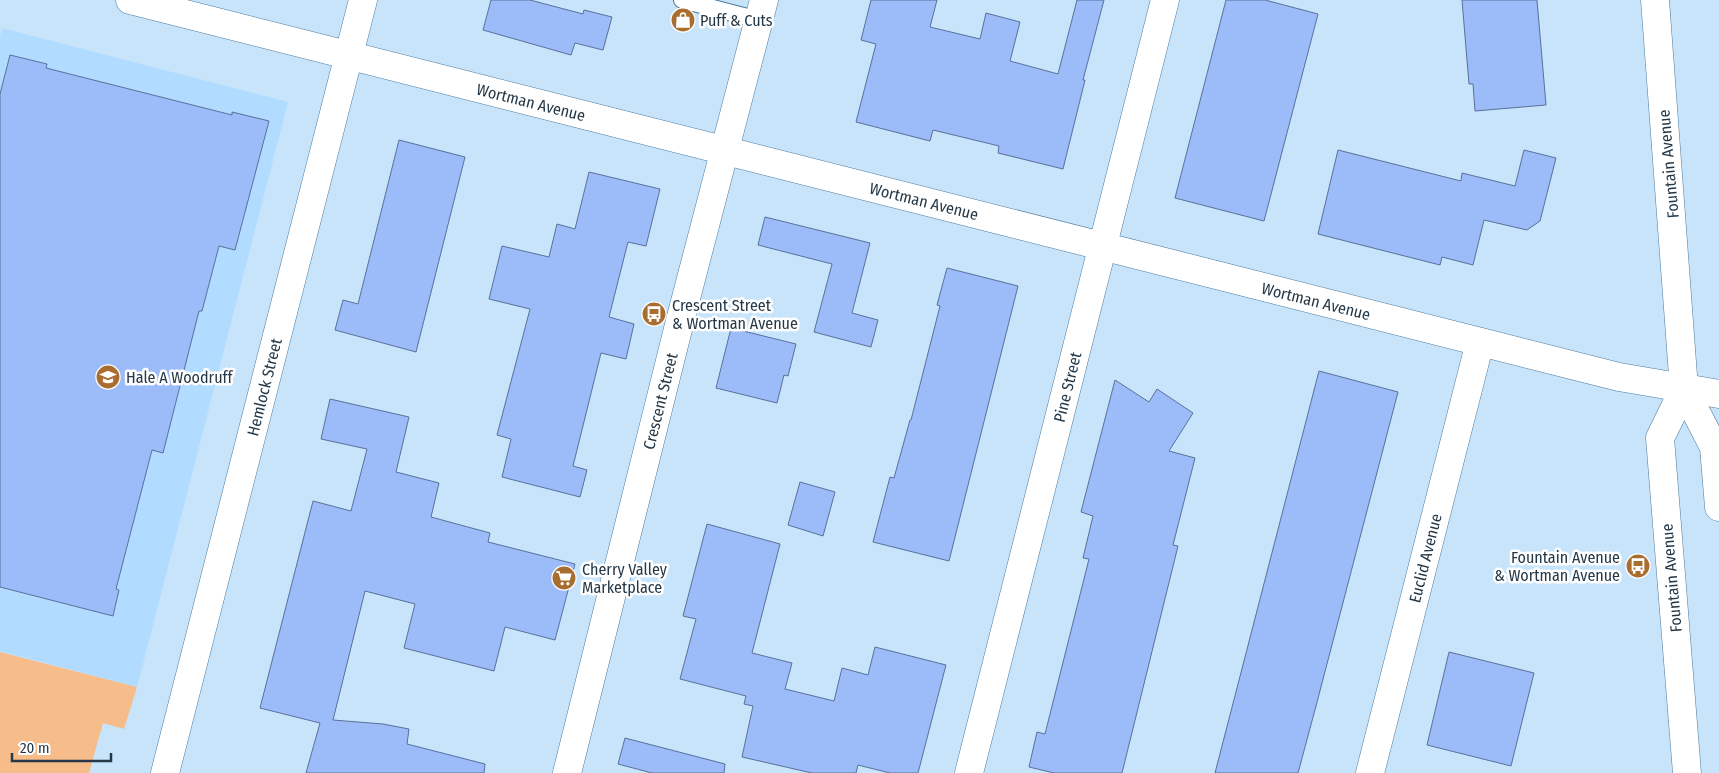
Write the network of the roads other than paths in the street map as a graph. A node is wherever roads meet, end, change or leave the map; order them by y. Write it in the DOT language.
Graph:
graph roads {
  1 [pos="130,0"];
  2 [pos="363,0"];
  3 [pos="682,0"];
  4 [pos="1165,0"];
  5 [pos="1655,0"];
  6 [pos="761,10"];
  7 [pos="349,56"];
  8 [pos="725,152"];
  9 [pos="1102,246"];
  10 [pos="1480,342"];
  11 [pos="1684,389"];
  12 [pos="1719,394"];
  13 [pos="1719,507"];
  14 [pos="165,773"];
  15 [pos="567,773"];
  16 [pos="969,773"];
  17 [pos="1370,773"];
  18 [pos="1687,773"];
  1 -- 7 [label="street, Wortman Avenue"];
  2 -- 7 [label="street, Hemlock Street"];
  3 -- 6 [label="lane"];
  4 -- 9 [label="street, Pine Street"];
  5 -- 11 [label="street, Fountain Avenue"];
  6 -- 8 [label="street, Crescent Street"];
  7 -- 8 [label="street, Wortman Avenue"];
  7 -- 14 [label="street, Hemlock Street"];
  8 -- 9 [label="street, Wortman Avenue"];
  8 -- 15 [label="street, Crescent Street"];
  9 -- 10 [label="street, Wortman Avenue"];
  9 -- 16 [label="street, Pine Street"];
  10 -- 11 [label="street, Wortman Avenue"];
  10 -- 17 [label="street, Euclid Avenue"];
  11 -- 12 [label="street, Wortman Avenue"];
  11 -- 13 [label="street, Fountain Avenue"];
  11 -- 18 [label="street, Fountain Avenue"];
}
